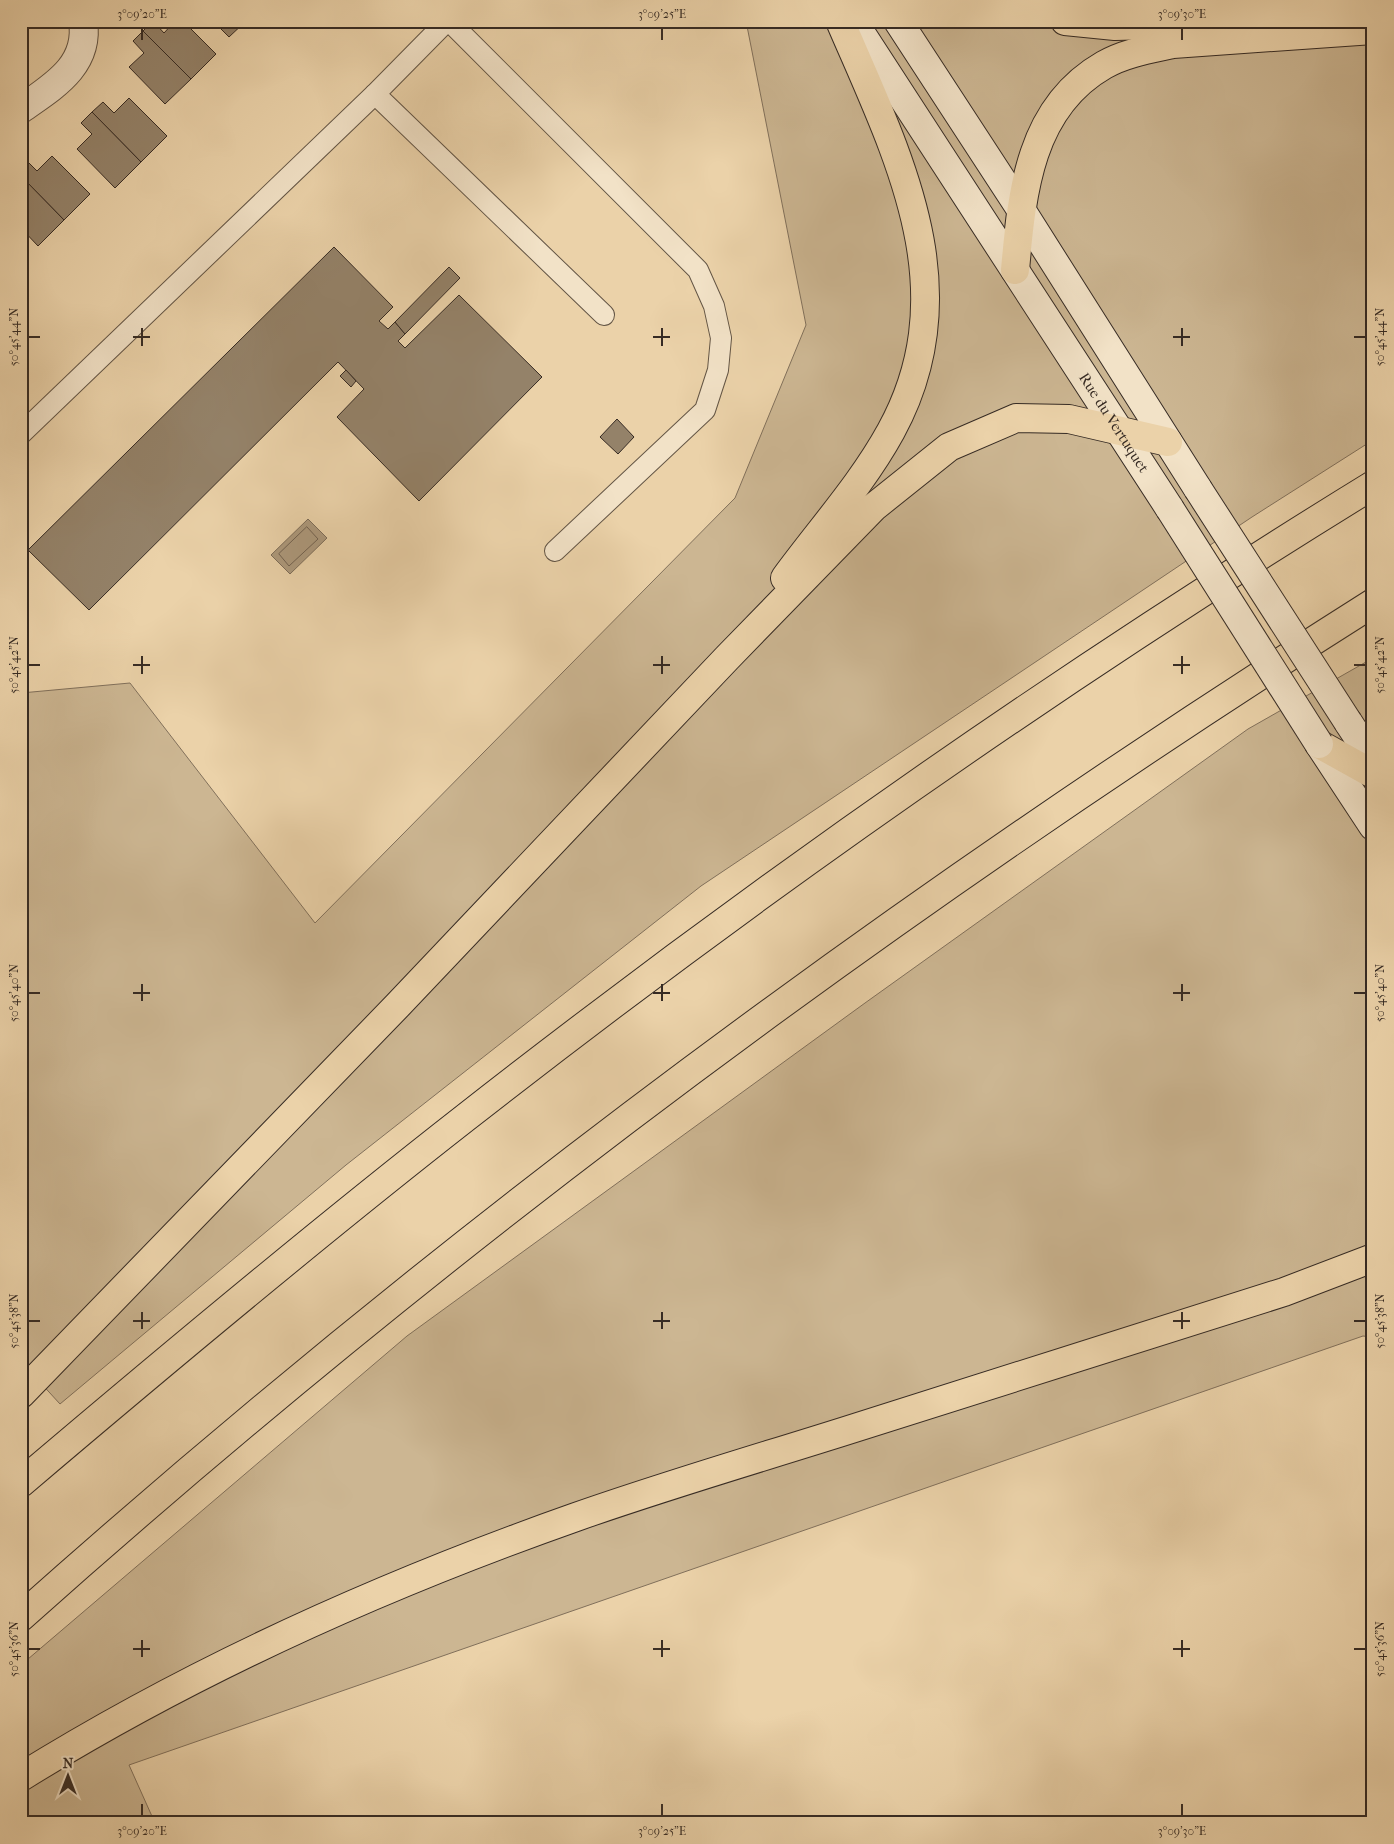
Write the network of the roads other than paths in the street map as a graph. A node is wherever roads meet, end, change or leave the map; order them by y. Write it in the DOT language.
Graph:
graph roads {
  1 [pos="83,21"];
  2 [pos="448,21"];
  3 [pos="840,21"];
  4 [pos="853,21"];
  5 [pos="898,21"];
  6 [pos="1066,21"];
  7 [pos="1262,21"];
  8 [pos="1373,30"];
  9 [pos="376,94"];
  10 [pos="21,109"];
  11 [pos="1020,208"];
  12 [pos="1015,270"];
  13 [pos="604,315"];
  14 [pos="1118,428"];
  15 [pos="21,434"];
  16 [pos="1168,442"];
  17 [pos="1373,485"];
  18 [pos="555,551"];
  19 [pos="1373,603"];
  20 [pos="727,658"];
  21 [pos="1319,744"];
  22 [pos="1373,760"];
  23 [pos="1373,774"];
  24 [pos="1373,826"];
  25 [pos="1373,1258"];
  26 [pos="1373,1276"];
  27 [pos="1284,1292"];
  28 [pos="21,1394"];
  29 [pos="21,1483"];
  30 [pos="21,1617"];
  31 [pos="21,1777"];
  1 -- 10 [label="street"];
  2 -- 9 [label="lane"];
  2 -- 18 [label="lane"];
  3 -- 20 [label="highway"];
  4 -- 12 [label="street, Rue du Vertuquet"];
  5 -- 11 [label="street"];
  6 -- 7 [label="highway"];
  8 -- 11 [label="highway"];
  9 -- 13 [label="lane"];
  9 -- 15 [label="lane"];
  11 -- 12 [label="highway"];
  11 -- 16 [label="street"];
  12 -- 14 [label="street, Rue du Vertuquet"];
  14 -- 16 [label="highway"];
  14 -- 20 [label="highway"];
  14 -- 21 [label="street, Rue du Vertuquet, bridge"];
  16 -- 22 [label="street, bridge"];
  17 -- 29 [label="highway"];
  19 -- 30 [label="highway"];
  20 -- 28 [label="highway"];
  21 -- 23 [label="highway"];
  21 -- 24 [label="street, Rue du Vertuquet"];
  25 -- 27 [label="highway"];
  26 -- 27 [label="highway"];
  27 -- 31 [label="highway"];
}
